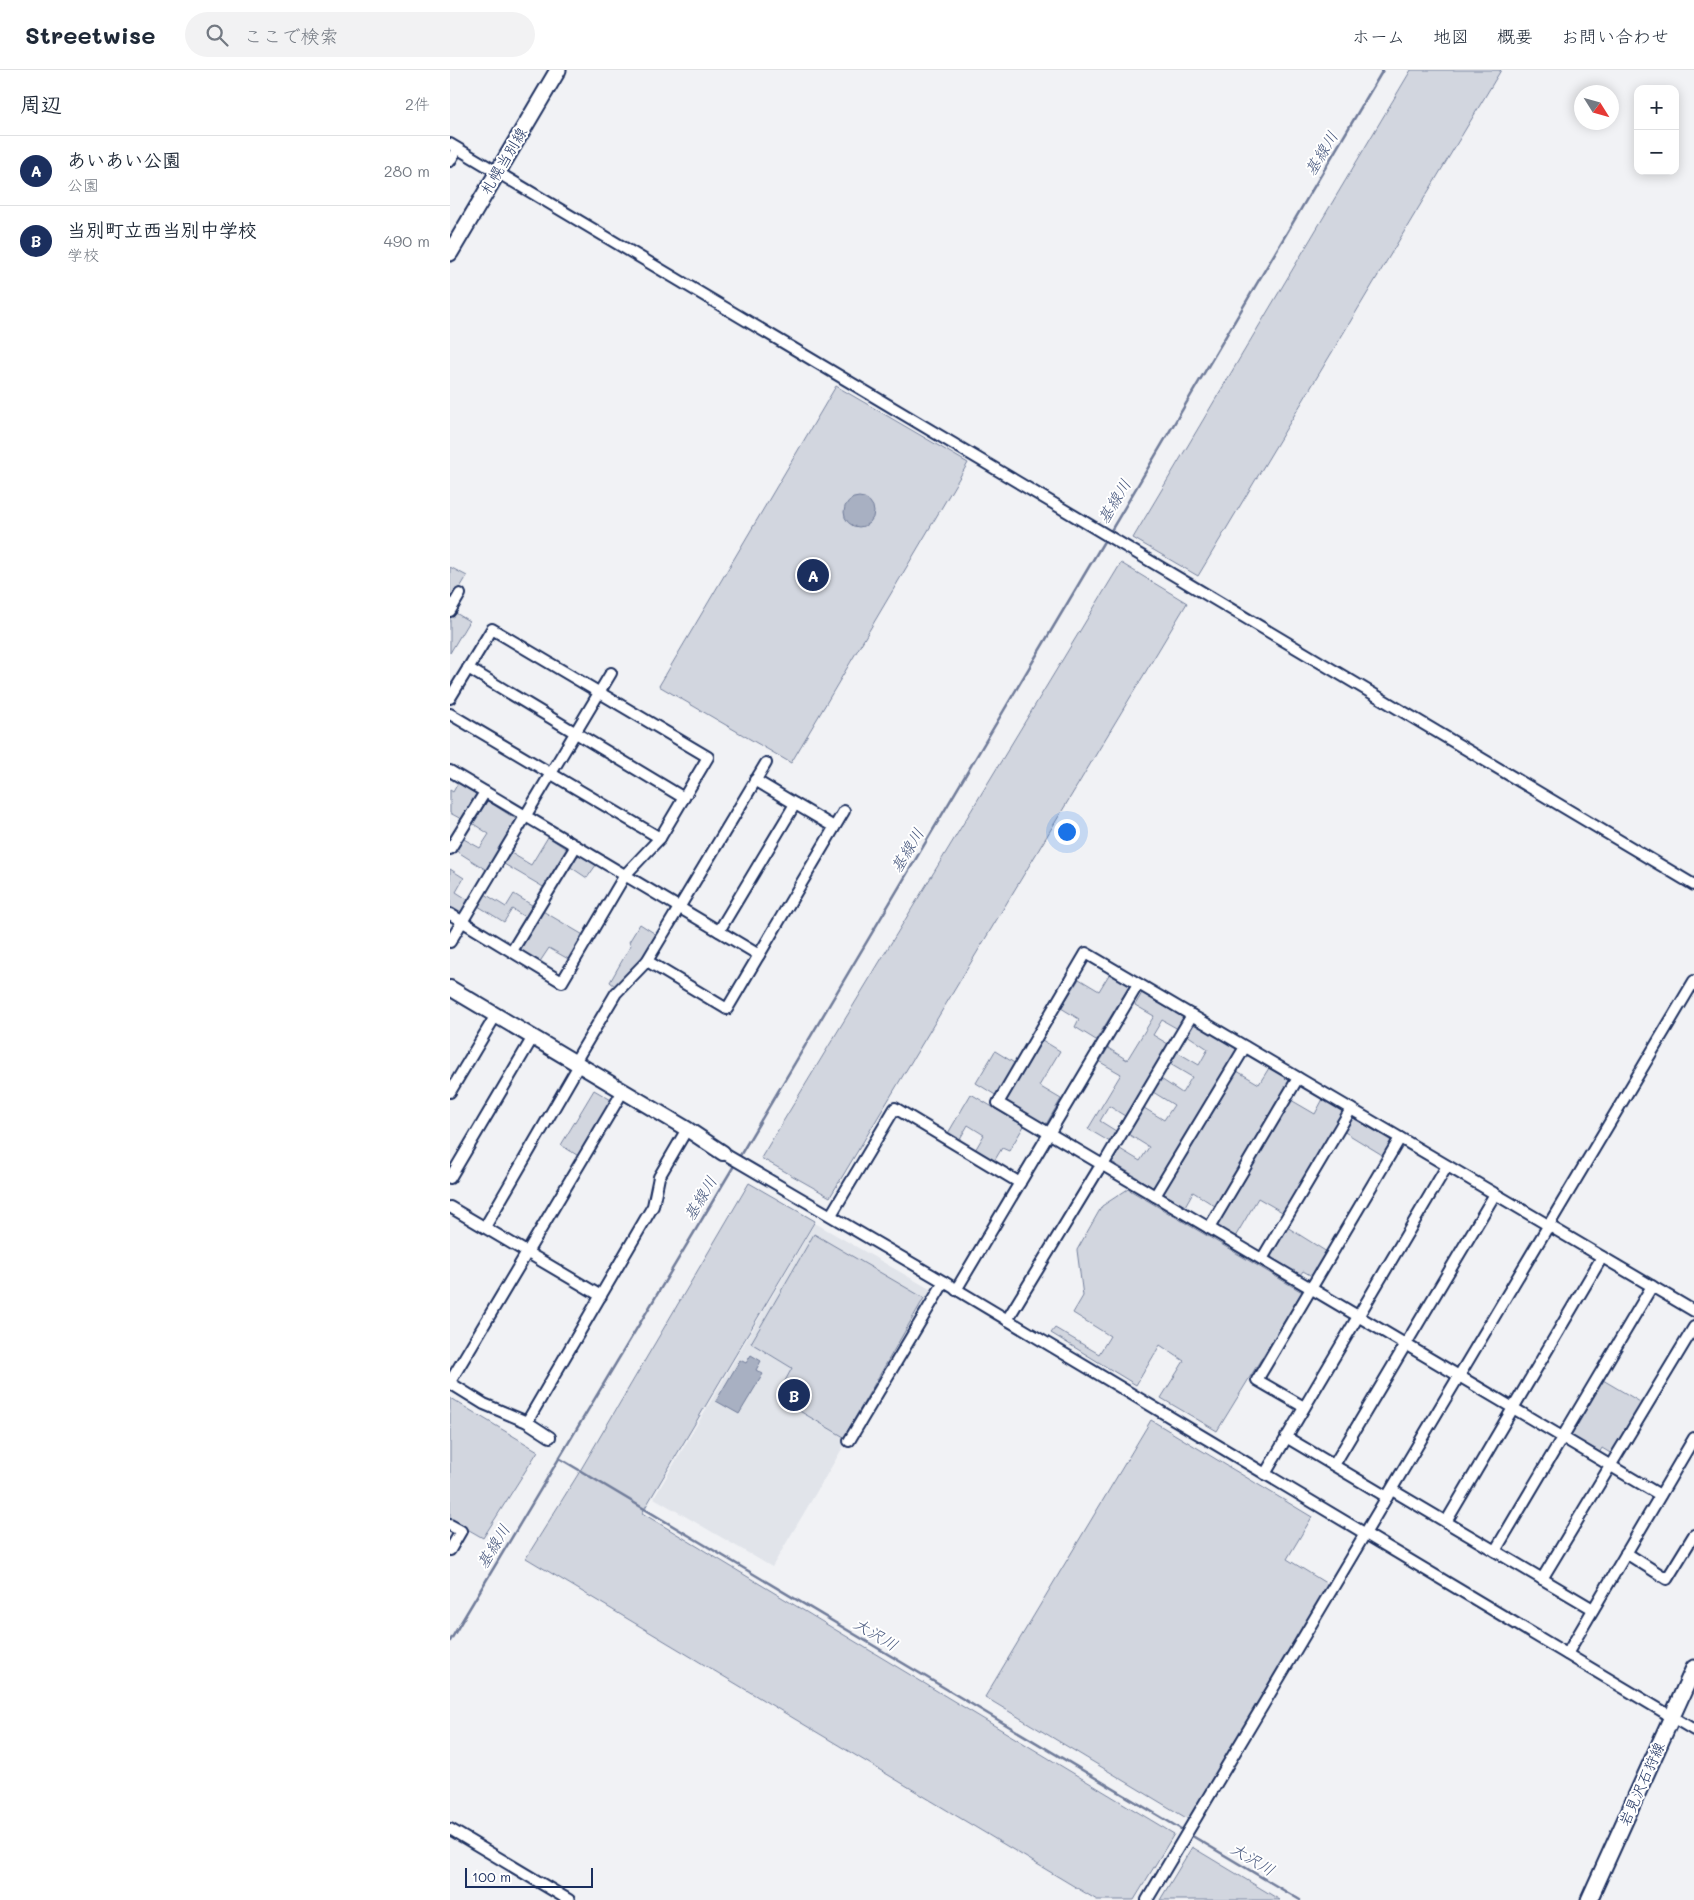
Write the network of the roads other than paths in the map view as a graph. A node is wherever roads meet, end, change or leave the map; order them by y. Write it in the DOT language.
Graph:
graph roads {
  1 [pos="558,70"];
  2 [pos="454,147"];
  3 [pos="450,161"];
  4 [pos="498,173"];
  5 [pos="450,253"];
  6 [pos="460,594"];
  7 [pos="450,611"];
  8 [pos="468,668"];
  9 [pos="611,673"];
  10 [pos="600,692"];
  11 [pos="450,698"];
  12 [pos="450,714"];
  13 [pos="576,733"];
  14 [pos="766,763"];
  15 [pos="450,771"];
  16 [pos="551,774"];
  17 [pos="755,780"];
  18 [pos="485,792"];
  19 [pos="684,798"];
  20 [pos="795,804"];
  21 [pos="844,811"];
  22 [pos="526,816"];
  23 [pos="834,827"];
  24 [pos="660,838"];
  25 [pos="576,846"];
  26 [pos="450,849"];
  27 [pos="625,875"];
  28 [pos="1694,886"];
  29 [pos="680,908"];
  30 [pos="450,914"];
  31 [pos="462,922"];
  32 [pos="719,931"];
  33 [pos="450,942"];
  34 [pos="512,951"];
  35 [pos="759,955"];
  36 [pos="647,961"];
  37 [pos="1694,981"];
  38 [pos="1138,984"];
  39 [pos="451,991"];
  40 [pos="496,1015"];
  41 [pos="1192,1015"];
  42 [pos="533,1037"];
  43 [pos="1245,1047"];
  44 [pos="577,1064"];
  45 [pos="1298,1078"];
  46 [pos="450,1090"];
  47 [pos="623,1091"];
  48 [pos="1351,1109"];
  49 [pos="687,1129"];
  50 [pos="1049,1133"];
  51 [pos="1400,1138"];
  52 [pos="724,1153"];
  53 [pos="1103,1165"];
  54 [pos="1447,1166"];
  55 [pos="450,1178"];
  56 [pos="1020,1184"];
  57 [pos="1495,1194"];
  58 [pos="1155,1196"];
  59 [pos="450,1206"];
  60 [pos="831,1215"];
  61 [pos="1549,1226"];
  62 [pos="485,1227"];
  63 [pos="1209,1228"];
  64 [pos="527,1253"];
  65 [pos="1602,1257"];
  66 [pos="1262,1259"];
  67 [pos="944,1282"];
  68 [pos="1652,1286"];
  69 [pos="1312,1289"];
  70 [pos="956,1290"];
  71 [pos="601,1296"];
  72 [pos="1694,1311"];
  73 [pos="1358,1316"];
  74 [pos="1008,1320"];
  75 [pos="1694,1327"];
  76 [pos="1406,1344"];
  77 [pos="1459,1376"];
  78 [pos="450,1383"];
  79 [pos="1304,1407"];
  80 [pos="1514,1408"];
  81 [pos="526,1422"];
  82 [pos="550,1437"];
  83 [pos="1286,1437"];
  84 [pos="1562,1437"];
  85 [pos="1694,1438"];
  86 [pos="849,1441"];
  87 [pos="1334,1465"];
  88 [pos="1611,1466"];
  89 [pos="1265,1474"];
  90 [pos="1389,1493"];
  91 [pos="1660,1495"];
  92 [pos="1446,1522"];
  93 [pos="450,1525"];
  94 [pos="1365,1534"];
  95 [pos="1694,1534"];
  96 [pos="450,1550"];
  97 [pos="1495,1551"];
  98 [pos="1626,1553"];
  99 [pos="1542,1579"];
  100 [pos="1593,1609"];
  101 [pos="1567,1654"];
  102 [pos="1694,1668"];
  103 [pos="1672,1717"];
  104 [pos="1694,1730"];
  105 [pos="450,1829"];
  106 [pos="569,1900"];
  107 [pos="1147,1900"];
  108 [pos="1589,1900"];
  1 -- 4 [label="main road, 札幌当別線"];
  2 -- 3 [label="street"];
  2 -- 4 [label="street"];
  4 -- 5 [label="main road, 札幌当別線"];
  4 -- 28 [label="street"];
  6 -- 7 [label="street"];
  8 -- 10 [label="street"];
  8 -- 11 [label="street"];
  8 -- 13 [label="street"];
  9 -- 10 [label="street"];
  10 -- 13 [label="street"];
  10 -- 19 [label="street"];
  12 -- 16 [label="street"];
  13 -- 16 [label="street"];
  13 -- 19 [label="street"];
  14 -- 17 [label="street"];
  15 -- 18 [label="street"];
  16 -- 22 [label="street"];
  16 -- 24 [label="street"];
  17 -- 20 [label="street"];
  17 -- 29 [label="street"];
  18 -- 22 [label="street"];
  18 -- 26 [label="street"];
  19 -- 24 [label="street"];
  20 -- 23 [label="street"];
  20 -- 32 [label="street"];
  21 -- 23 [label="street"];
  22 -- 25 [label="street"];
  22 -- 31 [label="street"];
  23 -- 35 [label="street"];
  24 -- 27 [label="street"];
  25 -- 27 [label="street"];
  25 -- 34 [label="street"];
  27 -- 29 [label="street"];
  27 -- 34 [label="street"];
  29 -- 32 [label="street"];
  29 -- 36 [label="street"];
  30 -- 31 [label="street"];
  31 -- 33 [label="street"];
  31 -- 34 [label="street"];
  32 -- 35 [label="street"];
  35 -- 36 [label="street"];
  36 -- 44 [label="street"];
  37 -- 61 [label="street"];
  38 -- 41 [label="street"];
  38 -- 50 [label="street"];
  38 -- 50 [label="street"];
  39 -- 40 [label="street"];
  40 -- 42 [label="street"];
  40 -- 46 [label="street"];
  41 -- 43 [label="street"];
  41 -- 53 [label="street"];
  42 -- 44 [label="street"];
  42 -- 55 [label="street"];
  43 -- 45 [label="street"];
  43 -- 58 [label="street"];
  44 -- 47 [label="street"];
  44 -- 62 [label="street"];
  45 -- 48 [label="street"];
  45 -- 63 [label="street"];
  47 -- 49 [label="street"];
  47 -- 64 [label="street"];
  48 -- 51 [label="street"];
  48 -- 66 [label="street"];
  49 -- 52 [label="street"];
  49 -- 71 [label="street"];
  50 -- 53 [label="street"];
  50 -- 56 [label="street"];
  51 -- 54 [label="street"];
  51 -- 69 [label="street"];
  52 -- 60 [label="street"];
  53 -- 58 [label="street"];
  53 -- 74 [label="street"];
  54 -- 57 [label="street"];
  54 -- 73 [label="street"];
  56 -- 60 [label="street"];
  56 -- 70 [label="street"];
  57 -- 61 [label="street"];
  57 -- 76 [label="street"];
  58 -- 63 [label="street"];
  59 -- 62 [label="street"];
  60 -- 67 [label="street"];
  61 -- 65 [label="street"];
  61 -- 77 [label="street"];
  62 -- 64 [label="street"];
  63 -- 66 [label="street"];
  64 -- 71 [label="street"];
  64 -- 78 [label="street"];
  65 -- 68 [label="street"];
  65 -- 80 [label="street"];
  66 -- 69 [label="street"];
  67 -- 70 [label="street"];
  67 -- 86 [label="street"];
  68 -- 72 [label="street"];
  68 -- 84 [label="street"];
  69 -- 73 [label="street"];
  69 -- 79 [label="street"];
  70 -- 74 [label="street"];
  71 -- 81 [label="street"];
  73 -- 76 [label="street"];
  73 -- 79 [label="street"];
  74 -- 89 [label="street"];
  75 -- 88 [label="street"];
  76 -- 77 [label="street"];
  76 -- 87 [label="street"];
  77 -- 80 [label="street"];
  77 -- 90 [label="street"];
  78 -- 81 [label="street"];
  79 -- 83 [label="street"];
  80 -- 84 [label="street"];
  80 -- 92 [label="street"];
  81 -- 82 [label="street"];
  83 -- 87 [label="street"];
  83 -- 89 [label="street"];
  84 -- 88 [label="street"];
  84 -- 97 [label="street"];
  85 -- 91 [label="street"];
  87 -- 90 [label="street"];
  88 -- 91 [label="street"];
  88 -- 99 [label="street"];
  89 -- 94 [label="street"];
  90 -- 92 [label="street"];
  90 -- 94 [label="street"];
  91 -- 98 [label="street"];
  92 -- 97 [label="street"];
  93 -- 96 [label="street"];
  94 -- 101 [label="street"];
  94 -- 107 [label="street"];
  95 -- 98 [label="street"];
  97 -- 99 [label="street"];
  98 -- 100 [label="street"];
  99 -- 100 [label="street"];
  100 -- 101 [label="street"];
  101 -- 103 [label="street"];
  102 -- 103 [label="main road, 岩見沢石狩線"];
  103 -- 104 [label="street"];
  103 -- 108 [label="main road, 岩見沢石狩線"];
  105 -- 106 [label="street"];
}
